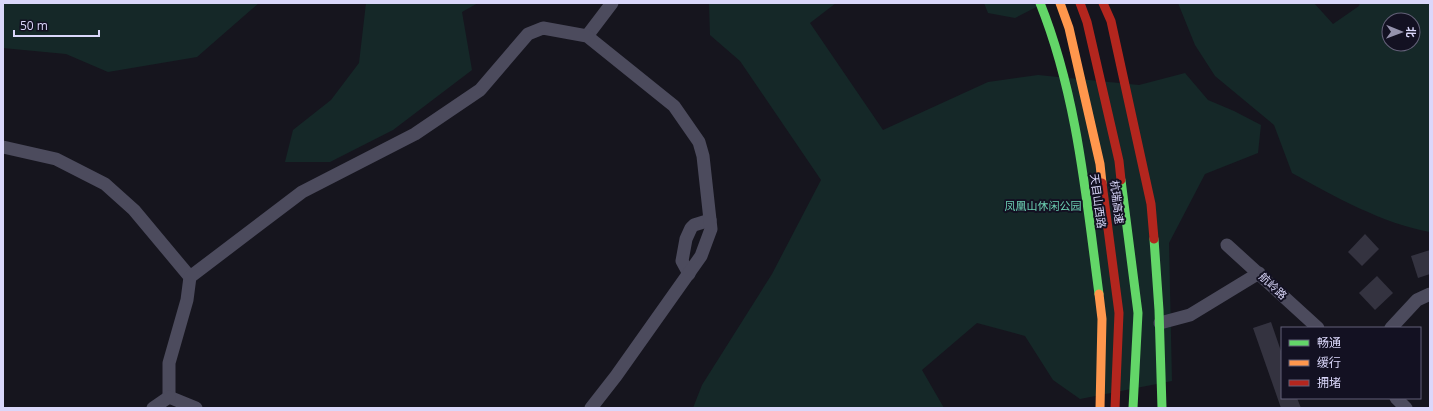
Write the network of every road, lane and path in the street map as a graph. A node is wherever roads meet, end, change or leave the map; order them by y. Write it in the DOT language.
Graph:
graph roads {
  1 [pos="612,3"];
  2 [pos="1040,3"];
  3 [pos="1060,3"];
  4 [pos="1080,3"];
  5 [pos="1104,3"];
  6 [pos="587,36"];
  7 [pos="3,147"];
  8 [pos="710,220"];
  9 [pos="1226,245"];
  10 [pos="1259,273"];
  11 [pos="689,274"];
  12 [pos="190,276"];
  13 [pos="1430,294"];
  14 [pos="1160,322"];
  15 [pos="1317,327"];
  16 [pos="1392,327"];
  17 [pos="169,397"];
  18 [pos="1397,399"];
  19 [pos="153,408"];
  20 [pos="196,408"];
  21 [pos="591,408"];
  22 [pos="1100,408"];
  23 [pos="1115,408"];
  24 [pos="1133,408"];
  25 [pos="1162,408"];
  26 [pos="1406,408"];
  1 -- 6 [label="street"];
  2 -- 22 [label="highway, 天目山西路"];
  3 -- 23 [label="highway, 杭瑞高速"];
  4 -- 24 [label="highway, 杭瑞高速"];
  5 -- 14 [label="highway"];
  6 -- 8 [label="street"];
  6 -- 12 [label="street"];
  7 -- 12 [label="street"];
  8 -- 11 [label="street"];
  8 -- 11 [label="street"];
  9 -- 10 [label="street, 航岭路"];
  10 -- 14 [label="street"];
  10 -- 15 [label="street, 航岭路"];
  11 -- 21 [label="street"];
  12 -- 17 [label="street"];
  13 -- 16 [label="street"];
  14 -- 25 [label="highway"];
  17 -- 19 [label="street"];
  17 -- 20 [label="street"];
  18 -- 26 [label="street"];
}
